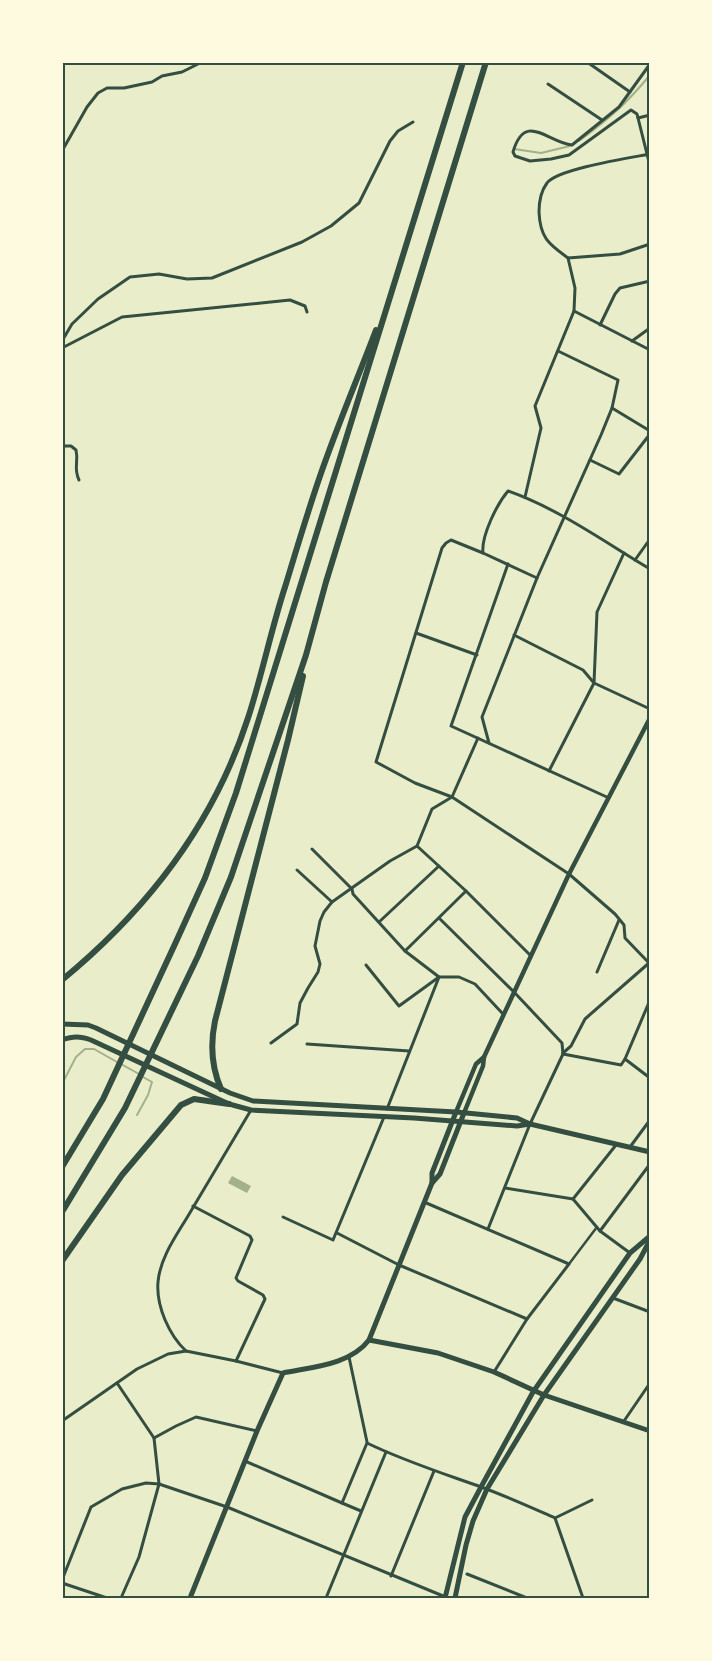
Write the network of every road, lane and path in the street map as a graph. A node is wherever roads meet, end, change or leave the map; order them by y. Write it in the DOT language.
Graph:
graph roads {
  1 [pos="202,62"];
  2 [pos="463,62"];
  3 [pos="486,62"];
  4 [pos="587,62"];
  5 [pos="650,64"];
  6 [pos="548,84"];
  7 [pos="630,92"];
  8 [pos="650,115"];
  9 [pos="638,118"];
  10 [pos="602,120"];
  11 [pos="413,122"];
  12 [pos="62,151"];
  13 [pos="648,154"];
  14 [pos="650,166"];
  15 [pos="650,244"];
  16 [pos="568,258"];
  17 [pos="398,273"];
  18 [pos="650,281"];
  19 [pos="574,311"];
  20 [pos="307,312"];
  21 [pos="600,325"];
  22 [pos="650,328"];
  23 [pos="62,341"];
  24 [pos="632,341"];
  25 [pos="62,348"];
  26 [pos="650,350"];
  27 [pos="558,351"];
  28 [pos="612,408"];
  29 [pos="650,433"];
  30 [pos="62,446"];
  31 [pos="590,460"];
  32 [pos="79,480"];
  33 [pos="525,497"];
  34 [pos="566,517"];
  35 [pos="650,539"];
  36 [pos="483,553"];
  37 [pos="624,553"];
  38 [pos="635,560"];
  39 [pos="508,564"];
  40 [pos="650,569"];
  41 [pos="537,578"];
  42 [pos="416,633"];
  43 [pos="514,636"];
  44 [pos="306,655"];
  45 [pos="477,655"];
  46 [pos="594,683"];
  47 [pos="650,710"];
  48 [pos="650,718"];
  49 [pos="648,726"];
  50 [pos="478,738"];
  51 [pos="489,743"];
  52 [pos="549,771"];
  53 [pos="452,797"];
  54 [pos="609,798"];
  55 [pos="417,846"];
  56 [pos="312,849"];
  57 [pos="439,866"];
  58 [pos="297,870"];
  59 [pos="569,874"];
  60 [pos="352,889"];
  61 [pos="466,891"];
  62 [pos="332,902"];
  63 [pos="440,919"];
  64 [pos="620,919"];
  65 [pos="379,922"];
  66 [pos="405,950"];
  67 [pos="530,956"];
  68 [pos="649,963"];
  69 [pos="366,965"];
  70 [pos="597,972"];
  71 [pos="440,977"];
  72 [pos="62,980"];
  73 [pos="514,992"];
  74 [pos="650,1000"];
  75 [pos="645,1009"];
  76 [pos="650,1012"];
  77 [pos="503,1014"];
  78 [pos="62,1024"];
  79 [pos="62,1040"];
  80 [pos="271,1043"];
  81 [pos="307,1044"];
  82 [pos="409,1051"];
  83 [pos="563,1054"];
  84 [pos="484,1057"];
  85 [pos="625,1060"];
  86 [pos="650,1078"];
  87 [pos="221,1089"];
  88 [pos="229,1104"];
  89 [pos="387,1109"];
  90 [pos="251,1110"];
  91 [pos="456,1112"];
  92 [pos="464,1113"];
  93 [pos="384,1117"];
  94 [pos="650,1120"];
  95 [pos="452,1121"];
  96 [pos="460,1122"];
  97 [pos="530,1124"];
  98 [pos="616,1144"];
  99 [pos="630,1148"];
  100 [pos="650,1152"];
  101 [pos="650,1164"];
  102 [pos="62,1167"];
  103 [pos="432,1183"];
  104 [pos="505,1188"];
  105 [pos="573,1199"];
  106 [pos="424,1202"];
  107 [pos="193,1206"];
  108 [pos="62,1212"];
  109 [pos="282,1217"];
  110 [pos="597,1227"];
  111 [pos="488,1229"];
  112 [pos="600,1231"];
  113 [pos="337,1233"];
  114 [pos="650,1236"];
  115 [pos="650,1240"];
  116 [pos="630,1253"];
  117 [pos="62,1261"];
  118 [pos="569,1264"];
  119 [pos="399,1265"];
  120 [pos="611,1298"];
  121 [pos="650,1312"];
  122 [pos="527,1319"];
  123 [pos="369,1340"];
  124 [pos="186,1351"];
  125 [pos="349,1357"];
  126 [pos="236,1361"];
  127 [pos="494,1372"];
  128 [pos="283,1373"];
  129 [pos="117,1383"];
  130 [pos="650,1383"];
  131 [pos="534,1392"];
  132 [pos="544,1395"];
  133 [pos="62,1421"];
  134 [pos="624,1421"];
  135 [pos="257,1430"];
  136 [pos="650,1431"];
  137 [pos="154,1438"];
  138 [pos="367,1443"];
  139 [pos="386,1452"];
  140 [pos="245,1461"];
  141 [pos="434,1471"];
  142 [pos="159,1484"];
  143 [pos="480,1487"];
  144 [pos="487,1489"];
  145 [pos="592,1500"];
  146 [pos="342,1503"];
  147 [pos="227,1507"];
  148 [pos="361,1511"];
  149 [pos="555,1518"];
  150 [pos="344,1555"];
  151 [pos="467,1574"];
  152 [pos="391,1576"];
  153 [pos="62,1582"];
  154 [pos="107,1598"];
  155 [pos="121,1598"];
  156 [pos="190,1598"];
  157 [pos="326,1598"];
  158 [pos="446,1598"];
  159 [pos="455,1598"];
  160 [pos="528,1598"];
  161 [pos="583,1598"];
  1 -- 12 [label="street"];
  2 -- 17 [label="highway"];
  3 -- 44 [label="highway"];
  4 -- 7 [label="street"];
  5 -- 7 [label="street"];
  6 -- 10 [label="street"];
  7 -- 10 [label="street"];
  8 -- 9 [label="street"];
  9 -- 10 [label="street"];
  9 -- 13 [label="street"];
  11 -- 23 [label="street"];
  13 -- 14 [label="street"];
  13 -- 16 [label="street"];
  15 -- 16 [label="street"];
  16 -- 19 [label="street"];
  17 -- 72 [label="highway"];
  17 -- 102 [label="highway"];
  18 -- 21 [label="street"];
  19 -- 21 [label="street"];
  19 -- 27 [label="street"];
  20 -- 25 [label="street"];
  21 -- 24 [label="street"];
  22 -- 24 [label="street"];
  24 -- 26 [label="street"];
  27 -- 28 [label="street"];
  27 -- 33 [label="street"];
  28 -- 29 [label="street"];
  28 -- 31 [label="street"];
  29 -- 31 [label="street"];
  30 -- 32 [label="street"];
  31 -- 34 [label="street"];
  33 -- 34 [label="street"];
  33 -- 36 [label="street"];
  34 -- 37 [label="street"];
  34 -- 41 [label="street"];
  35 -- 38 [label="street"];
  36 -- 39 [label="street"];
  36 -- 42 [label="street"];
  37 -- 38 [label="street"];
  37 -- 46 [label="street"];
  38 -- 40 [label="street"];
  39 -- 41 [label="street"];
  39 -- 45 [label="street"];
  41 -- 43 [label="street"];
  42 -- 45 [label="street"];
  42 -- 53 [label="street"];
  43 -- 46 [label="street"];
  43 -- 51 [label="street"];
  44 -- 87 [label="highway"];
  44 -- 108 [label="highway"];
  45 -- 50 [label="street"];
  46 -- 47 [label="street"];
  46 -- 52 [label="street"];
  48 -- 49 [label="street"];
  49 -- 54 [label="street"];
  50 -- 51 [label="street"];
  50 -- 53 [label="street"];
  51 -- 52 [label="street"];
  52 -- 54 [label="street"];
  53 -- 55 [label="street"];
  53 -- 59 [label="street"];
  54 -- 59 [label="street"];
  55 -- 57 [label="street"];
  55 -- 60 [label="street"];
  56 -- 60 [label="street"];
  57 -- 61 [label="street"];
  57 -- 65 [label="street"];
  58 -- 62 [label="street"];
  59 -- 64 [label="street"];
  59 -- 67 [label="street"];
  60 -- 62 [label="street"];
  60 -- 65 [label="street"];
  61 -- 63 [label="street"];
  61 -- 67 [label="street"];
  62 -- 80 [label="street"];
  63 -- 66 [label="street"];
  63 -- 73 [label="street"];
  64 -- 68 [label="street"];
  64 -- 70 [label="street"];
  65 -- 66 [label="street"];
  66 -- 71 [label="street"];
  67 -- 73 [label="street"];
  68 -- 83 [label="street"];
  69 -- 71 [label="street"];
  71 -- 77 [label="street"];
  71 -- 82 [label="street"];
  73 -- 77 [label="street"];
  73 -- 83 [label="street"];
  74 -- 75 [label="street"];
  75 -- 76 [label="street"];
  75 -- 85 [label="street"];
  77 -- 84 [label="street"];
  78 -- 87 [label="main road"];
  79 -- 88 [label="main road"];
  81 -- 82 [label="street"];
  82 -- 89 [label="street"];
  83 -- 85 [label="street"];
  83 -- 97 [label="street"];
  84 -- 91 [label="street"];
  84 -- 92 [label="street"];
  85 -- 86 [label="street"];
  87 -- 89 [label="main road"];
  88 -- 90 [label="main road"];
  88 -- 117 [label="highway"];
  89 -- 91 [label="main road"];
  90 -- 93 [label="main road"];
  90 -- 107 [label="street"];
  91 -- 92 [label="main road"];
  91 -- 95 [label="main road"];
  92 -- 96 [label="main road"];
  92 -- 97 [label="main road"];
  93 -- 95 [label="main road"];
  93 -- 113 [label="street"];
  94 -- 99 [label="street"];
  95 -- 96 [label="main road"];
  95 -- 103 [label="main road"];
  96 -- 97 [label="main road"];
  96 -- 103 [label="main road"];
  97 -- 98 [label="main road"];
  97 -- 104 [label="street"];
  98 -- 99 [label="main road"];
  98 -- 105 [label="street"];
  99 -- 100 [label="main road"];
  101 -- 112 [label="street"];
  103 -- 106 [label="main road"];
  104 -- 105 [label="street"];
  104 -- 111 [label="street"];
  105 -- 110 [label="street"];
  106 -- 111 [label="street"];
  106 -- 119 [label="main road"];
  107 -- 124 [label="street"];
  107 -- 126 [label="street"];
  109 -- 113 [label="street"];
  110 -- 112 [label="street"];
  110 -- 118 [label="street"];
  111 -- 118 [label="street"];
  112 -- 116 [label="street"];
  113 -- 119 [label="street"];
  114 -- 116 [label="main road"];
  115 -- 120 [label="main road"];
  116 -- 131 [label="main road"];
  118 -- 122 [label="street"];
  119 -- 122 [label="street"];
  119 -- 123 [label="main road"];
  120 -- 121 [label="street"];
  120 -- 132 [label="main road"];
  122 -- 127 [label="street"];
  123 -- 125 [label="main road"];
  123 -- 127 [label="main road"];
  124 -- 126 [label="street"];
  124 -- 129 [label="street"];
  125 -- 128 [label="main road"];
  125 -- 138 [label="street"];
  126 -- 128 [label="street"];
  127 -- 131 [label="main road"];
  128 -- 135 [label="main road"];
  129 -- 133 [label="street"];
  129 -- 137 [label="street"];
  130 -- 134 [label="street"];
  131 -- 132 [label="main road"];
  131 -- 143 [label="main road"];
  132 -- 134 [label="main road"];
  132 -- 144 [label="main road"];
  134 -- 136 [label="main road"];
  135 -- 137 [label="street"];
  135 -- 140 [label="main road"];
  137 -- 142 [label="street"];
  138 -- 139 [label="street"];
  138 -- 146 [label="street"];
  139 -- 141 [label="street"];
  139 -- 148 [label="street"];
  140 -- 146 [label="street"];
  140 -- 147 [label="main road"];
  141 -- 143 [label="street"];
  141 -- 152 [label="street"];
  142 -- 147 [label="street"];
  142 -- 153 [label="street"];
  142 -- 155 [label="street"];
  143 -- 144 [label="street"];
  143 -- 158 [label="main road"];
  144 -- 149 [label="street"];
  144 -- 159 [label="main road"];
  145 -- 149 [label="street"];
  146 -- 148 [label="street"];
  147 -- 150 [label="street"];
  147 -- 156 [label="main road"];
  148 -- 150 [label="street"];
  149 -- 161 [label="street"];
  150 -- 152 [label="street"];
  150 -- 157 [label="street"];
  151 -- 160 [label="street"];
  152 -- 158 [label="street"];
  153 -- 154 [label="street"];
}
